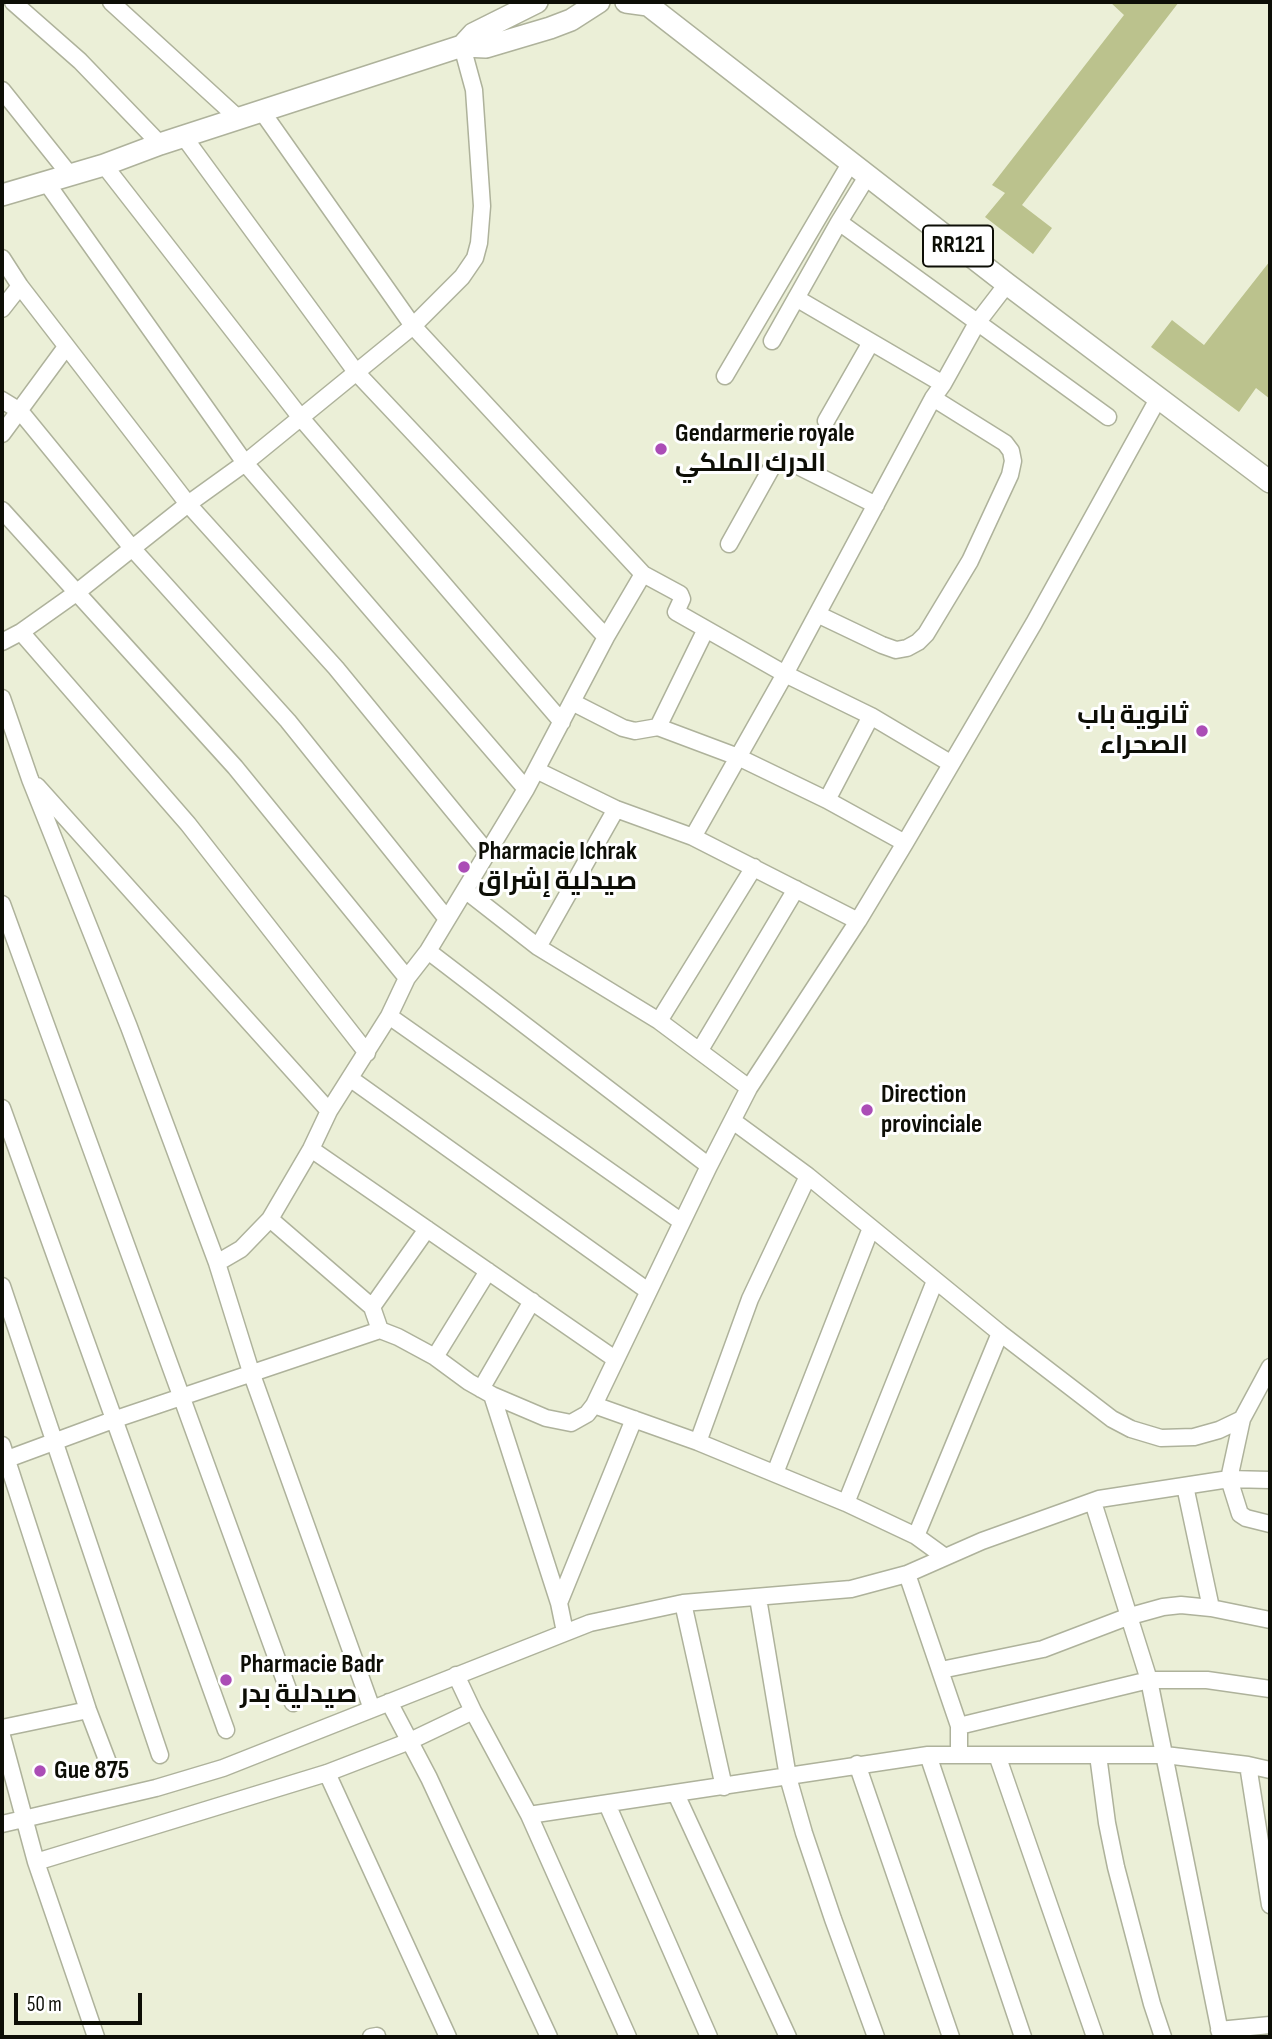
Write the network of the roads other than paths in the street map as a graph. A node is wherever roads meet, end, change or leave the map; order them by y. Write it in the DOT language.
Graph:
graph roads {
  1 [pos="13,2"];
  2 [pos="111,2"];
  3 [pos="537,2"];
  4 [pos="599,2"];
  5 [pos="626,2"];
  6 [pos="655,5"];
  7 [pos="462,46"];
  8 [pos="2,90"];
  9 [pos="263,113"];
  10 [pos="240,119"];
  11 [pos="184,137"];
  12 [pos="160,145"];
  13 [pos="850,162"];
  14 [pos="104,165"];
  15 [pos="70,175"];
  16 [pos="868,175"];
  17 [pos="46,182"];
  18 [pos="2,195"];
  19 [pos="839,222"];
  20 [pos="2,258"];
  21 [pos="1007,284"];
  22 [pos="20,286"];
  23 [pos="796,298"];
  24 [pos="2,309"];
  25 [pos="977,323"];
  26 [pos="413,326"];
  27 [pos="772,341"];
  28 [pos="870,344"];
  29 [pos="66,347"];
  30 [pos="356,372"];
  31 [pos="725,376"];
  32 [pos="943,384"];
  33 [pos="1159,397"];
  34 [pos="933,398"];
  35 [pos="2,400"];
  36 [pos="20,411"];
  37 [pos="1108,417"];
  38 [pos="301,418"];
  39 [pos="826,421"];
  40 [pos="2,434"];
  41 [pos="245,463"];
  42 [pos="1270,482"];
  43 [pos="188,504"];
  44 [pos="876,505"];
  45 [pos="2,510"];
  46 [pos="729,544"];
  47 [pos="132,548"];
  48 [pos="643,574"];
  49 [pos="76,593"];
  50 [pos="817,614"];
  51 [pos="706,629"];
  52 [pos="21,632"];
  53 [pos="606,637"];
  54 [pos="2,642"];
  55 [pos="785,674"];
  56 [pos="2,698"];
  57 [pos="572,702"];
  58 [pos="871,716"];
  59 [pos="562,722"];
  60 [pos="658,727"];
  61 [pos="738,757"];
  62 [pos="950,763"];
  63 [pos="536,770"];
  64 [pos="30,779"];
  65 [pos="526,789"];
  66 [pos="827,800"];
  67 [pos="616,809"];
  68 [pos="693,837"];
  69 [pos="905,843"];
  70 [pos="487,852"];
  71 [pos="754,867"];
  72 [pos="796,889"];
  73 [pos="465,890"];
  74 [pos="2,904"];
  75 [pos="447,919"];
  76 [pos="858,921"];
  77 [pos="538,947"];
  78 [pos="428,951"];
  79 [pos="407,978"];
  80 [pos="389,1016"];
  81 [pos="659,1021"];
  82 [pos="700,1050"];
  83 [pos="367,1053"];
  84 [pos="351,1079"];
  85 [pos="749,1088"];
  86 [pos="2,1108"];
  87 [pos="329,1111"];
  88 [pos="733,1121"];
  89 [pos="311,1149"];
  90 [pos="709,1166"];
  91 [pos="807,1176"];
  92 [pos="270,1219"];
  93 [pos="682,1222"];
  94 [pos="871,1228"];
  95 [pos="428,1230"];
  96 [pos="217,1263"];
  97 [pos="488,1271"];
  98 [pos="935,1281"];
  99 [pos="2,1286"];
  100 [pos="648,1291"];
  101 [pos="532,1301"];
  102 [pos="372,1307"];
  103 [pos="380,1330"];
  104 [pos="1000,1333"];
  105 [pos="435,1357"];
  106 [pos="615,1359"];
  107 [pos="1270,1367"];
  108 [pos="251,1372"];
  109 [pos="486,1392"];
  110 [pos="180,1397"];
  111 [pos="594,1405"];
  112 [pos="634,1419"];
  113 [pos="1242,1419"];
  114 [pos="113,1420"];
  115 [pos="55,1441"];
  116 [pos="698,1442"];
  117 [pos="4,1455"];
  118 [pos="775,1473"];
  119 [pos="1229,1479"];
  120 [pos="1270,1480"];
  121 [pos="1185,1486"];
  122 [pos="1093,1502"];
  123 [pos="846,1503"];
  124 [pos="1270,1524"];
  125 [pos="916,1536"];
  126 [pos="945,1557"];
  127 [pos="908,1574"];
  128 [pos="758,1598"];
  129 [pos="559,1603"];
  130 [pos="683,1603"];
  131 [pos="1211,1608"];
  132 [pos="1127,1617"];
  133 [pos="1270,1620"];
  134 [pos="565,1632"];
  135 [pos="940,1670"];
  136 [pos="456,1675"];
  137 [pos="1149,1681"];
  138 [pos="1270,1689"];
  139 [pos="389,1702"];
  140 [pos="293,1703"];
  141 [pos="372,1709"];
  142 [pos="88,1710"];
  143 [pos="473,1711"];
  144 [pos="959,1726"];
  145 [pos="2,1728"];
  146 [pos="226,1730"];
  147 [pos="2,1737"];
  148 [pos="410,1741"];
  149 [pos="959,1754"];
  150 [pos="160,1755"];
  151 [pos="928,1755"];
  152 [pos="997,1755"];
  153 [pos="1098,1755"];
  154 [pos="1165,1755"];
  155 [pos="857,1764"];
  156 [pos="108,1765"];
  157 [pos="1248,1765"];
  158 [pos="1270,1770"];
  159 [pos="327,1773"];
  160 [pos="788,1777"];
  161 [pos="724,1787"];
  162 [pos="676,1794"];
  163 [pos="607,1804"];
  164 [pos="529,1815"];
  165 [pos="23,1819"];
  166 [pos="2,1824"];
  167 [pos="36,1862"];
  168 [pos="1270,1905"];
  169 [pos="1270,2025"];
  170 [pos="1220,2033"];
  171 [pos="96,2037"];
  172 [pos="447,2037"];
  173 [pos="549,2037"];
  174 [pos="628,2037"];
  175 [pos="709,2037"];
  176 [pos="788,2037"];
  177 [pos="876,2037"];
  178 [pos="951,2037"];
  179 [pos="1023,2037"];
  180 [pos="1095,2037"];
  181 [pos="1163,2037"];
  1 -- 12 [label="street"];
  2 -- 10 [label="street"];
  3 -- 7 [label="main road"];
  4 -- 7 [label="main road"];
  5 -- 6 [label="main road, RR121"];
  6 -- 13 [label="main road, RR121"];
  7 -- 9 [label="main road"];
  7 -- 26 [label="street"];
  8 -- 15 [label="street"];
  9 -- 10 [label="main road"];
  9 -- 26 [label="street"];
  10 -- 11 [label="main road"];
  11 -- 12 [label="main road"];
  11 -- 30 [label="street"];
  12 -- 14 [label="main road"];
  13 -- 16 [label="main road, RR121"];
  13 -- 31 [label="street"];
  14 -- 15 [label="main road"];
  14 -- 38 [label="street"];
  15 -- 17 [label="main road"];
  16 -- 19 [label="street"];
  16 -- 21 [label="main road, RR121"];
  17 -- 18 [label="main road"];
  17 -- 41 [label="street"];
  19 -- 23 [label="street"];
  19 -- 25 [label="street"];
  20 -- 22 [label="street"];
  21 -- 25 [label="street"];
  21 -- 33 [label="main road, RR121"];
  22 -- 24 [label="street"];
  22 -- 29 [label="street"];
  23 -- 27 [label="street"];
  23 -- 28 [label="street"];
  25 -- 32 [label="street"];
  25 -- 37 [label="street"];
  26 -- 30 [label="street"];
  26 -- 48 [label="street"];
  28 -- 32 [label="street"];
  28 -- 39 [label="street"];
  29 -- 36 [label="street"];
  29 -- 43 [label="street"];
  30 -- 38 [label="street"];
  30 -- 53 [label="street"];
  32 -- 34 [label="street"];
  33 -- 42 [label="main road, RR121"];
  33 -- 62 [label="street"];
  34 -- 44 [label="street"];
  34 -- 50 [label="street"];
  35 -- 36 [label="street"];
  36 -- 40 [label="street"];
  36 -- 47 [label="street"];
  38 -- 41 [label="street"];
  38 -- 59 [label="street"];
  41 -- 43 [label="street"];
  41 -- 65 [label="street"];
  43 -- 47 [label="street"];
  43 -- 70 [label="street"];
  44 -- 46 [label="street"];
  44 -- 50 [label="street"];
  45 -- 49 [label="street"];
  47 -- 49 [label="street"];
  47 -- 75 [label="street"];
  48 -- 51 [label="street"];
  48 -- 53 [label="street"];
  49 -- 52 [label="street"];
  49 -- 79 [label="street"];
  50 -- 55 [label="street"];
  51 -- 55 [label="street"];
  51 -- 60 [label="street"];
  52 -- 54 [label="street"];
  52 -- 83 [label="street"];
  53 -- 57 [label="street"];
  55 -- 58 [label="street"];
  55 -- 61 [label="street"];
  56 -- 64 [label="street"];
  57 -- 59 [label="street"];
  57 -- 60 [label="street"];
  58 -- 62 [label="street"];
  58 -- 66 [label="street"];
  59 -- 63 [label="street"];
  60 -- 61 [label="street"];
  61 -- 66 [label="street"];
  61 -- 68 [label="street"];
  62 -- 69 [label="street"];
  63 -- 65 [label="street"];
  63 -- 67 [label="street"];
  64 -- 87 [label="street"];
  64 -- 96 [label="street"];
  65 -- 70 [label="street"];
  66 -- 69 [label="street"];
  67 -- 68 [label="street"];
  67 -- 77 [label="street"];
  68 -- 71 [label="street"];
  69 -- 76 [label="street"];
  70 -- 73 [label="street"];
  71 -- 72 [label="street"];
  71 -- 81 [label="street"];
  72 -- 76 [label="street"];
  72 -- 82 [label="street"];
  73 -- 75 [label="street"];
  73 -- 77 [label="street"];
  74 -- 110 [label="street"];
  75 -- 78 [label="street"];
  76 -- 85 [label="street"];
  77 -- 81 [label="street"];
  78 -- 79 [label="street"];
  78 -- 90 [label="street"];
  79 -- 80 [label="street"];
  80 -- 83 [label="street"];
  80 -- 93 [label="street"];
  81 -- 82 [label="street"];
  82 -- 85 [label="street"];
  83 -- 84 [label="street"];
  84 -- 87 [label="street"];
  84 -- 100 [label="street"];
  85 -- 88 [label="street"];
  86 -- 114 [label="street"];
  87 -- 89 [label="street"];
  88 -- 90 [label="street"];
  88 -- 91 [label="street"];
  89 -- 92 [label="street"];
  89 -- 95 [label="street"];
  90 -- 93 [label="street"];
  91 -- 94 [label="street"];
  91 -- 116 [label="street"];
  92 -- 96 [label="street"];
  92 -- 102 [label="street"];
  93 -- 100 [label="street"];
  94 -- 98 [label="street"];
  94 -- 118 [label="street"];
  95 -- 97 [label="street"];
  95 -- 102 [label="street"];
  96 -- 108 [label="street"];
  97 -- 101 [label="street"];
  97 -- 105 [label="street"];
  98 -- 104 [label="street"];
  98 -- 123 [label="street"];
  99 -- 115 [label="street"];
  100 -- 106 [label="street"];
  101 -- 106 [label="street"];
  101 -- 109 [label="street"];
  102 -- 103 [label="street"];
  103 -- 105 [label="street"];
  103 -- 108 [label="street"];
  104 -- 113 [label="street"];
  104 -- 125 [label="street"];
  105 -- 109 [label="street"];
  106 -- 111 [label="street"];
  107 -- 113 [label="street"];
  108 -- 110 [label="street"];
  108 -- 141 [label="street"];
  109 -- 111 [label="street"];
  109 -- 129 [label="street"];
  110 -- 114 [label="street"];
  110 -- 140 [label="street"];
  111 -- 112 [label="street"];
  112 -- 116 [label="street"];
  112 -- 129 [label="street"];
  113 -- 119 [label="street"];
  114 -- 115 [label="street"];
  114 -- 146 [label="street"];
  115 -- 117 [label="street"];
  115 -- 150 [label="street"];
  116 -- 118 [label="street"];
  117 -- 142 [label="street"];
  118 -- 123 [label="street"];
  119 -- 120 [label="street"];
  119 -- 121 [label="street"];
  119 -- 124 [label="street"];
  121 -- 122 [label="street"];
  121 -- 131 [label="street"];
  122 -- 126 [label="street"];
  122 -- 132 [label="street"];
  123 -- 125 [label="street"];
  125 -- 126 [label="street"];
  126 -- 127 [label="street"];
  127 -- 128 [label="street"];
  127 -- 135 [label="street"];
  128 -- 130 [label="street"];
  128 -- 160 [label="street"];
  129 -- 134 [label="street"];
  130 -- 134 [label="street"];
  130 -- 161 [label="street"];
  131 -- 132 [label="street"];
  131 -- 133 [label="street"];
  132 -- 135 [label="street"];
  132 -- 137 [label="street"];
  134 -- 136 [label="street"];
  135 -- 144 [label="street"];
  136 -- 139 [label="street"];
  136 -- 143 [label="street"];
  137 -- 138 [label="street"];
  137 -- 144 [label="street"];
  137 -- 154 [label="street"];
  139 -- 141 [label="street"];
  139 -- 148 [label="street"];
  141 -- 165 [label="street"];
  142 -- 145 [label="street"];
  142 -- 156 [label="street"];
  143 -- 148 [label="street"];
  143 -- 164 [label="street"];
  144 -- 149 [label="street"];
  147 -- 165 [label="street"];
  148 -- 159 [label="street"];
  148 -- 173 [label="street"];
  149 -- 151 [label="street"];
  149 -- 152 [label="street"];
  151 -- 155 [label="street"];
  151 -- 179 [label="street"];
  152 -- 153 [label="street"];
  152 -- 180 [label="street"];
  153 -- 154 [label="street"];
  153 -- 181 [label="street"];
  154 -- 157 [label="street"];
  154 -- 170 [label="street"];
  155 -- 160 [label="street"];
  155 -- 178 [label="street"];
  157 -- 158 [label="street"];
  157 -- 168 [label="street"];
  159 -- 167 [label="street"];
  159 -- 172 [label="street"];
  160 -- 161 [label="street"];
  160 -- 177 [label="street"];
  161 -- 162 [label="street"];
  162 -- 163 [label="street"];
  162 -- 176 [label="street"];
  163 -- 164 [label="street"];
  163 -- 175 [label="street"];
  164 -- 174 [label="street"];
  165 -- 166 [label="street"];
  165 -- 167 [label="street"];
  167 -- 171 [label="street"];
  169 -- 170 [label="street"];
}
